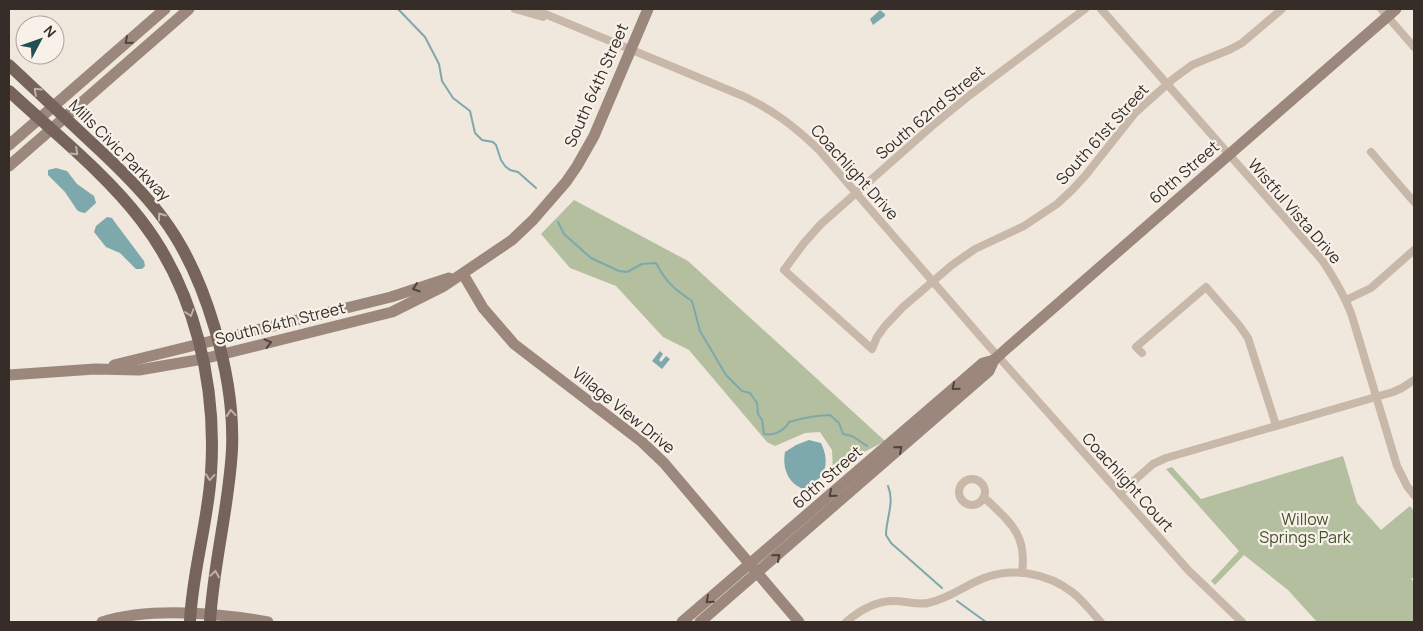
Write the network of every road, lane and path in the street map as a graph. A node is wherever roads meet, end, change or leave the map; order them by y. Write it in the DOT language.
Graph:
graph roads {
  1 [pos="165,9"];
  2 [pos="189,9"];
  3 [pos="515,9"];
  4 [pos="533,9"];
  5 [pos="648,9"];
  6 [pos="1085,9"];
  7 [pos="1101,9"];
  8 [pos="1282,9"];
  9 [pos="1388,11"];
  10 [pos="569,24"];
  11 [pos="1414,47"];
  12 [pos="630,50"];
  13 [pos="9,65"];
  14 [pos="1167,84"];
  15 [pos="9,91"];
  16 [pos="53,106"];
  17 [pos="65,117"];
  18 [pos="39,118"];
  19 [pos="51,130"];
  20 [pos="9,145"];
  21 [pos="1371,152"];
  22 [pos="1229,155"];
  23 [pos="9,166"];
  24 [pos="855,193"];
  25 [pos="1414,202"];
  26 [pos="1414,250"];
  27 [pos="463,274"];
  28 [pos="932,282"];
  29 [pos="1346,300"];
  30 [pos="217,340"];
  31 [pos="199,345"];
  32 [pos="872,349"];
  33 [pos="1142,353"];
  34 [pos="221,354"];
  35 [pos="996,358"];
  36 [pos="203,359"];
  37 [pos="95,370"];
  38 [pos="9,375"];
  39 [pos="1414,380"];
  40 [pos="1376,397"];
  41 [pos="1276,425"];
  42 [pos="1120,493"];
  43 [pos="1414,495"];
  44 [pos="983,498"];
  45 [pos="750,564"];
  46 [pos="758,573"];
  47 [pos="1022,573"];
  48 [pos="190,618"];
  49 [pos="211,618"];
  50 [pos="102,622"];
  51 [pos="268,622"];
  52 [pos="682,622"];
  53 [pos="700,622"];
  54 [pos="799,622"];
  55 [pos="846,622"];
  56 [pos="1101,622"];
  57 [pos="1242,622"];
  1 -- 16 [label="street, one-way"];
  2 -- 17 [label="street"];
  3 -- 10 [label="street, Coachlight Drive"];
  4 -- 10 [label="street, Coachlight Drive"];
  5 -- 12 [label="street, South 64th Street"];
  6 -- 24 [label="street, South 62nd Street"];
  7 -- 14 [label="street, Wistful Vista Drive"];
  8 -- 14 [label="street, South 61st Street"];
  9 -- 11 [label="street"];
  9 -- 22 [label="street, 60th Street"];
  10 -- 12 [label="street, Coachlight Drive"];
  12 -- 24 [label="street, Coachlight Drive"];
  12 -- 27 [label="street, South 64th Street"];
  16 -- 13 [label="main road, Mills Civic Parkway, one-way"];
  14 -- 22 [label="street, Wistful Vista Drive"];
  14 -- 28 [label="street, South 61st Street"];
  15 -- 18 [label="main road, Mills Civic Parkway"];
  16 -- 17 [label="main road, Mills Civic Parkway"];
  16 -- 18 [label="street"];
  17 -- 19 [label="street"];
  30 -- 17 [label="main road, Mills Civic Parkway, one-way"];
  18 -- 19 [label="main road, Mills Civic Parkway"];
  18 -- 20 [label="street"];
  19 -- 23 [label="street"];
  19 -- 31 [label="main road, Mills Civic Parkway, one-way"];
  21 -- 25 [label="street"];
  22 -- 29 [label="street, Wistful Vista Drive"];
  22 -- 35 [label="street, 60th Street"];
  24 -- 28 [label="street, Coachlight Drive"];
  24 -- 32 [label="street, South 62nd Street"];
  26 -- 29 [label="street"];
  27 -- 30 [label="street, South 64th Street, one-way"];
  34 -- 27 [label="street, South 64th Street, one-way"];
  27 -- 45 [label="street, Village View Drive"];
  28 -- 32 [label="street, South 61st Street"];
  28 -- 35 [label="street, Coachlight Drive"];
  29 -- 40 [label="street, Wistful Vista Drive"];
  30 -- 31 [label="street, South 64th Street"];
  30 -- 34 [label="main road, Mills Civic Parkway"];
  31 -- 36 [label="main road, Mills Civic Parkway"];
  31 -- 37 [label="street, South 64th Street"];
  33 -- 41 [label="street"];
  34 -- 36 [label="street, South 64th Street"];
  49 -- 34 [label="main road, Mills Civic Parkway, one-way"];
  35 -- 42 [label="street, Coachlight Court"];
  35 -- 45 [label="street, 60th Street, one-way"];
  46 -- 35 [label="street, 60th Street, one-way"];
  36 -- 37 [label="street, South 64th Street"];
  36 -- 48 [label="main road, Mills Civic Parkway, one-way"];
  37 -- 38 [label="street, South 64th Street"];
  39 -- 40 [label="street"];
  40 -- 41 [label="street"];
  40 -- 43 [label="street, Wistful Vista Drive"];
  41 -- 42 [label="street"];
  42 -- 57 [label="street, Coachlight Court"];
  44 -- 47 [label="street"];
  45 -- 46 [label="street, Village View Drive"];
  45 -- 52 [label="street, 60th Street, one-way"];
  46 -- 53 [label="street, 60th Street"];
  46 -- 54 [label="street, Village View Drive"];
  47 -- 55 [label="street"];
  47 -- 56 [label="street"];
  48 -- 49 [label="street"];
  48 -- 50 [label="street"];
  49 -- 51 [label="street"];
}
